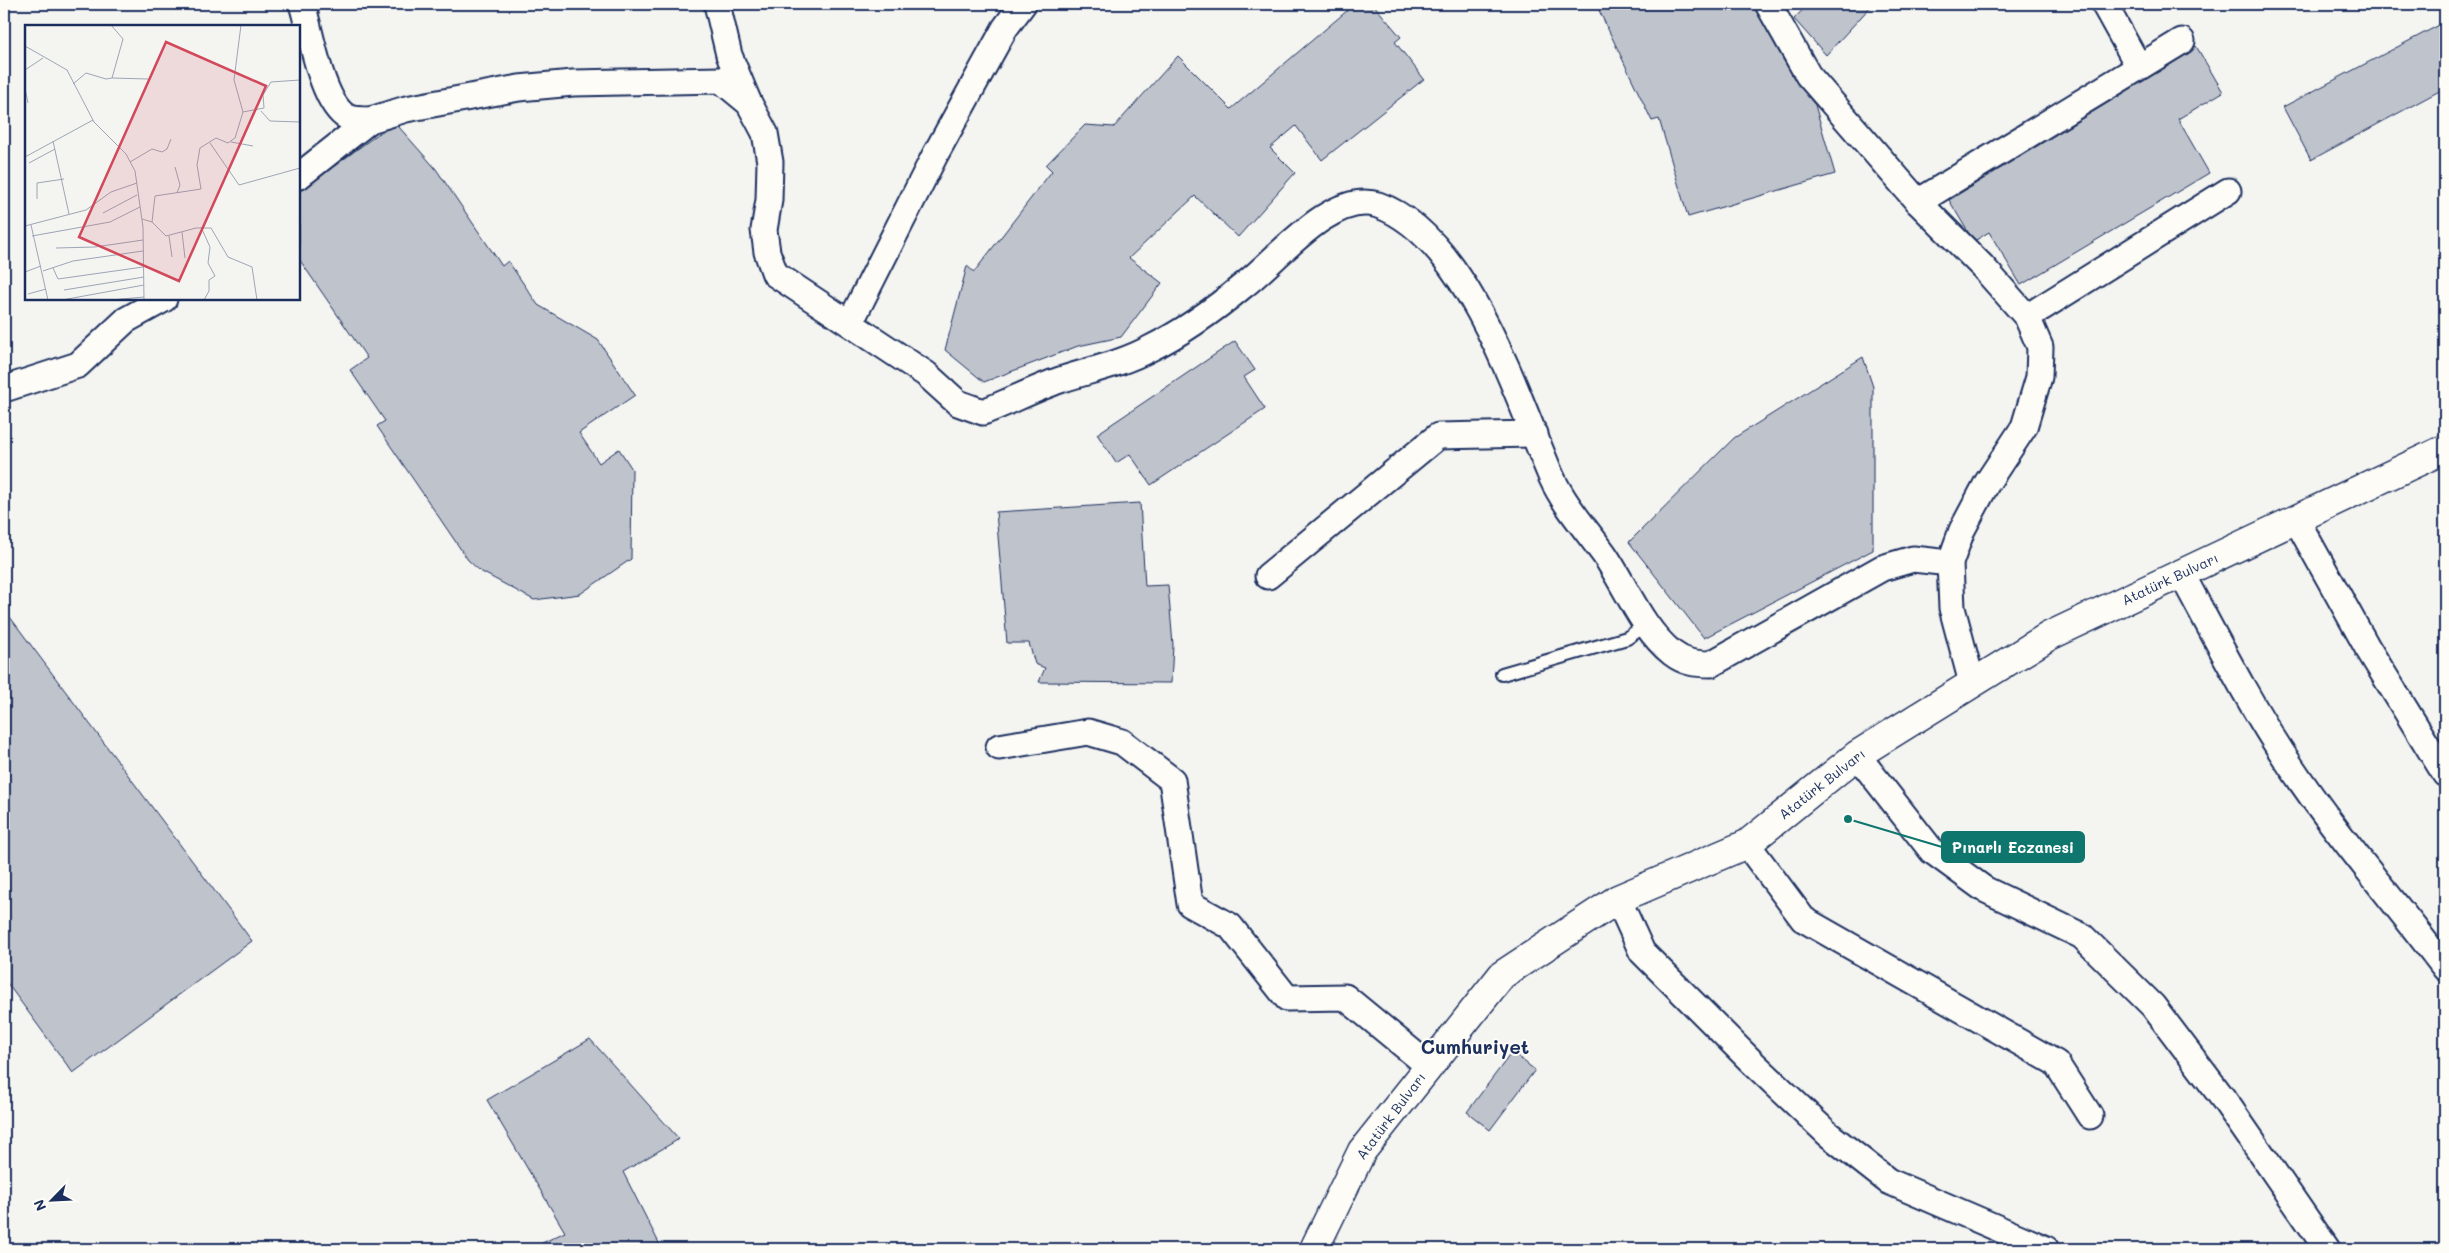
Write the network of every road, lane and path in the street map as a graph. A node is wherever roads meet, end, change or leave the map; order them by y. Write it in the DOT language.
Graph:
graph roads {
  1 [pos="302,4"];
  2 [pos="717,4"];
  3 [pos="1023,4"];
  4 [pos="2104,4"];
  5 [pos="1778,9"];
  6 [pos="2182,41"];
  7 [pos="2139,67"];
  8 [pos="749,103"];
  9 [pos="370,120"];
  10 [pos="300,175"];
  11 [pos="2228,192"];
  12 [pos="1918,202"];
  13 [pos="162,300"];
  14 [pos="2027,317"];
  15 [pos="850,323"];
  16 [pos="4,389"];
  17 [pos="1535,434"];
  18 [pos="2445,449"];
  19 [pos="2296,519"];
  20 [pos="1950,564"];
  21 [pos="2181,573"];
  22 [pos="1268,576"];
  23 [pos="1647,624"];
  24 [pos="1502,674"];
  25 [pos="1972,683"];
  26 [pos="999,747"];
  27 [pos="1857,755"];
  28 [pos="2445,774"];
  29 [pos="1747,844"];
  30 [pos="1618,899"];
  31 [pos="2445,968"];
  32 [pos="1429,1066"];
  33 [pos="2090,1116"];
  34 [pos="1314,1249"];
  35 [pos="2046,1249"];
  36 [pos="2327,1249"];
  1 -- 9 [label="street"];
  2 -- 8 [label="street"];
  3 -- 15 [label="street"];
  4 -- 7 [label="street"];
  5 -- 12 [label="street"];
  6 -- 7 [label="street"];
  7 -- 12 [label="street"];
  8 -- 9 [label="street"];
  8 -- 15 [label="street"];
  9 -- 10 [label="street"];
  11 -- 14 [label="street"];
  12 -- 14 [label="street"];
  13 -- 16 [label="street"];
  14 -- 20 [label="street"];
  15 -- 17 [label="street"];
  17 -- 22 [label="street"];
  17 -- 23 [label="street"];
  18 -- 19 [label="street, Atatürk Bulvarı"];
  19 -- 21 [label="street, Atatürk Bulvarı"];
  19 -- 28 [label="street"];
  20 -- 23 [label="street"];
  20 -- 25 [label="street"];
  21 -- 25 [label="street, Atatürk Bulvarı"];
  21 -- 31 [label="street"];
  23 -- 24 [label="lane"];
  25 -- 27 [label="street, Atatürk Bulvarı"];
  26 -- 32 [label="street"];
  27 -- 29 [label="street, Atatürk Bulvarı"];
  27 -- 36 [label="street"];
  29 -- 30 [label="street, Atatürk Bulvarı"];
  29 -- 33 [label="street"];
  30 -- 32 [label="street, Atatürk Bulvarı"];
  30 -- 35 [label="street"];
  32 -- 34 [label="street, Atatürk Bulvarı"];
}
